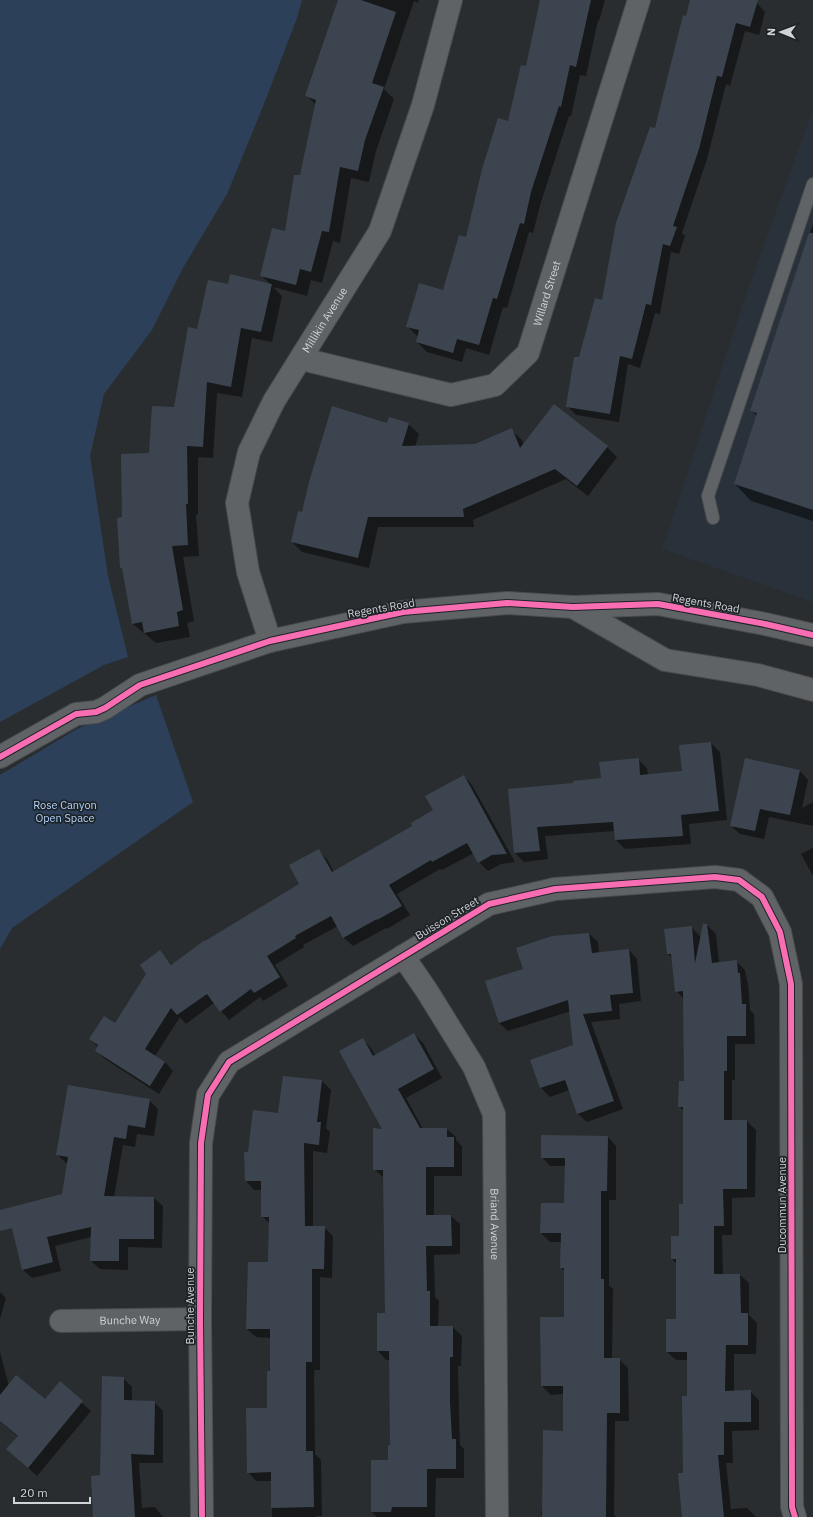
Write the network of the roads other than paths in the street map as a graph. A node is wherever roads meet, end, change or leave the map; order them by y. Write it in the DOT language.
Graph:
graph roads {
  1 [pos="451,0"];
  2 [pos="639,0"];
  3 [pos="813,184"];
  4 [pos="302,359"];
  5 [pos="713,518"];
  6 [pos="573,608"];
  7 [pos="813,635"];
  8 [pos="270,641"];
  9 [pos="813,690"];
  10 [pos="0,757"];
  11 [pos="762,897"];
  12 [pos="403,956"];
  13 [pos="208,1095"];
  14 [pos="200,1319"];
  15 [pos="61,1320"];
  16 [pos="202,1517"];
  17 [pos="496,1517"];
  18 [pos="795,1517"];
  1 -- 4 [label="street, Millikin Avenue"];
  2 -- 4 [label="street, Willard Street"];
  3 -- 5 [label="lane"];
  4 -- 8 [label="street, Millikin Avenue"];
  6 -- 7 [label="street, Regents Road"];
  6 -- 8 [label="street, Regents Road"];
  6 -- 9 [label="street, Regents Road"];
  8 -- 10 [label="street, Regents Road"];
  11 -- 12 [label="street, Buisson Street"];
  11 -- 18 [label="street, Ducommun Avenue"];
  12 -- 13 [label="street, Buisson Street"];
  12 -- 17 [label="street, Briand Avenue"];
  13 -- 14 [label="street, Bunche Avenue"];
  14 -- 15 [label="street, Bunche Way"];
  14 -- 16 [label="street, Bunche Avenue"];
}
